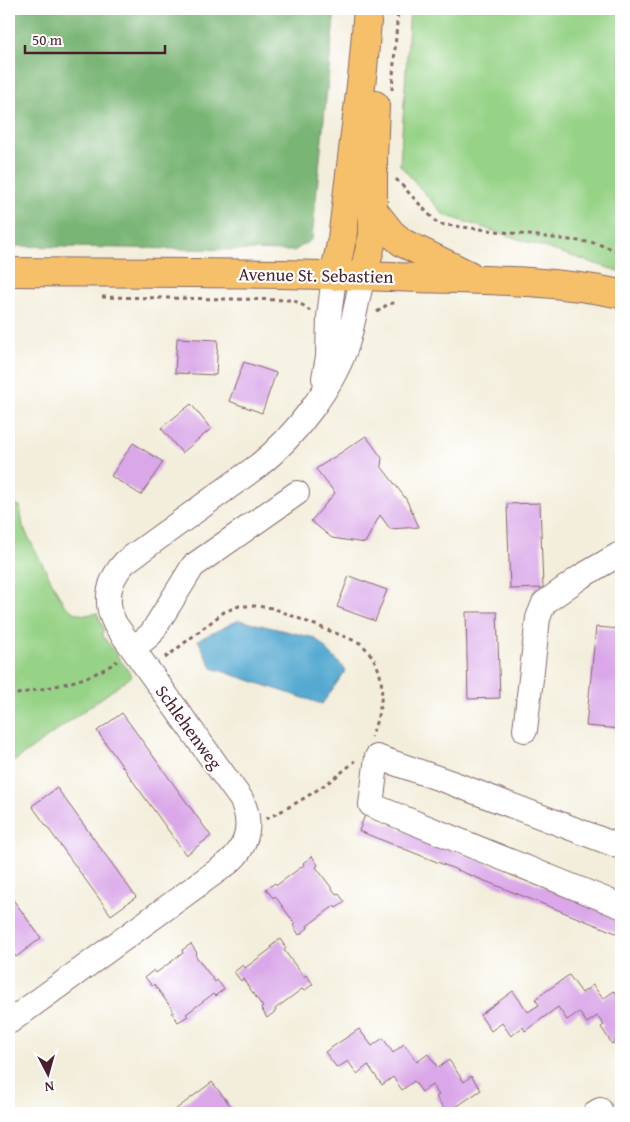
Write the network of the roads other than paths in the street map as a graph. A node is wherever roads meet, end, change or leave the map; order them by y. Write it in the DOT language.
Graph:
graph roads {
  1 [pos="368,9"];
  2 [pos="379,9"];
  3 [pos="373,210"];
  4 [pos="9,272"];
  5 [pos="334,276"];
  6 [pos="363,276"];
  7 [pos="480,280"];
  8 [pos="621,294"];
  9 [pos="307,414"];
  10 [pos="297,493"];
  11 [pos="621,554"];
  12 [pos="133,649"];
  13 [pos="525,730"];
  14 [pos="621,848"];
  15 [pos="621,906"];
  16 [pos="9,1022"];
  1 -- 5 [label="main road"];
  2 -- 3 [label="main road"];
  3 -- 6 [label="main road"];
  3 -- 7 [label="main road"];
  4 -- 5 [label="main road, Avenue St. Sebastien"];
  5 -- 6 [label="main road, Avenue St. Sebastien"];
  5 -- 9 [label="street, Schlehenweg"];
  6 -- 7 [label="main road, Avenue St. Sebastien"];
  6 -- 9 [label="street, Schlehenweg"];
  7 -- 8 [label="main road, Avenue St. Sebastien"];
  9 -- 12 [label="street, Schlehenweg"];
  10 -- 12 [label="street"];
  11 -- 13 [label="street"];
  12 -- 16 [label="street, Schlehenweg"];
  14 -- 15 [label="street"];
}
